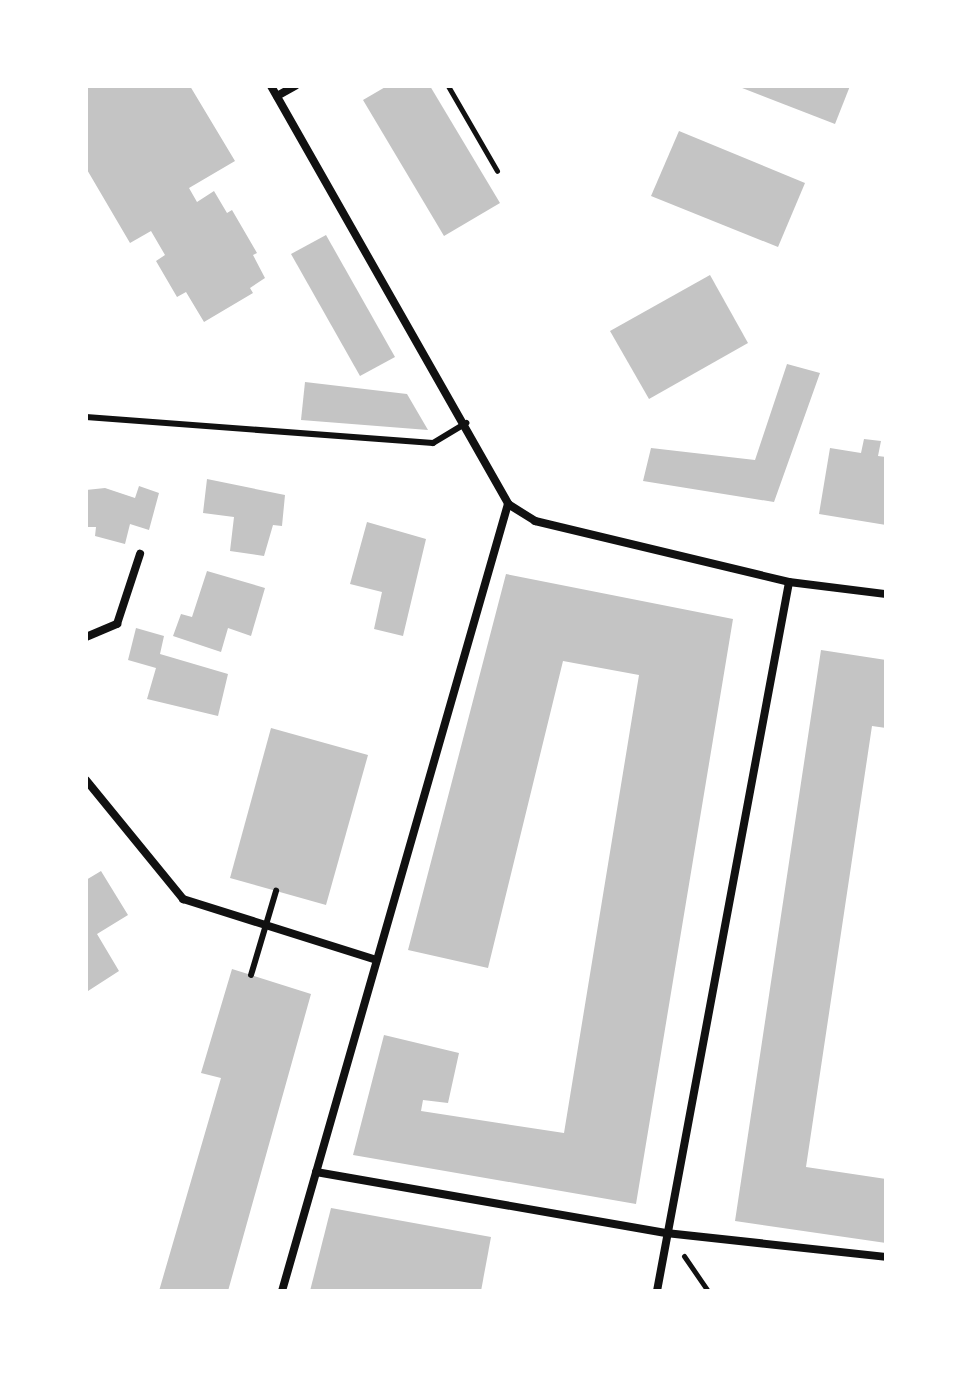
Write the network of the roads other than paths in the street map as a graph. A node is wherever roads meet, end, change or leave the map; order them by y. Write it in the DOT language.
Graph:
graph roads {
  1 [pos="271,86"];
  2 [pos="295,86"];
  3 [pos="277,96"];
  4 [pos="86,417"];
  5 [pos="466,423"];
  6 [pos="508,504"];
  7 [pos="140,554"];
  8 [pos="789,582"];
  9 [pos="886,594"];
  10 [pos="86,637"];
  11 [pos="86,780"];
  12 [pos="276,891"];
  13 [pos="267,926"];
  14 [pos="377,960"];
  15 [pos="251,975"];
  16 [pos="316,1172"];
  17 [pos="666,1233"];
  18 [pos="886,1257"];
  19 [pos="282,1291"];
  20 [pos="657,1291"];
  1 -- 3 [label="street"];
  2 -- 3 [label="street"];
  3 -- 5 [label="street"];
  4 -- 5 [label="lane"];
  5 -- 6 [label="street"];
  6 -- 8 [label="street"];
  6 -- 14 [label="street"];
  7 -- 10 [label="street"];
  8 -- 9 [label="street"];
  8 -- 17 [label="street"];
  11 -- 13 [label="street"];
  12 -- 13 [label="lane"];
  13 -- 14 [label="street"];
  13 -- 15 [label="lane"];
  14 -- 16 [label="street"];
  16 -- 17 [label="street"];
  16 -- 19 [label="street"];
  17 -- 18 [label="street"];
  17 -- 20 [label="street"];
}
